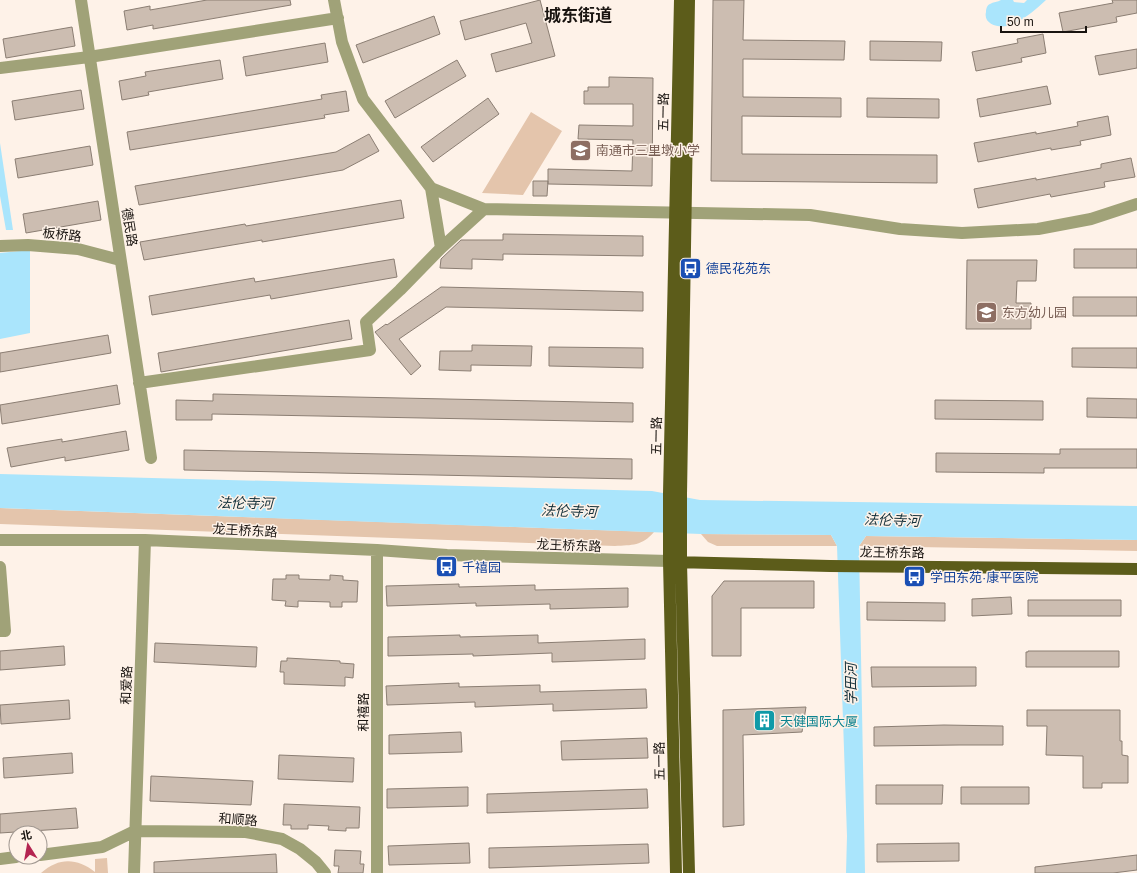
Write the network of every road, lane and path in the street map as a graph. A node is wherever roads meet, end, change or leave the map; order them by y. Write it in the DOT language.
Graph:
graph roads {
  1 [pos="81,0"];
  2 [pos="334,0"];
  3 [pos="680,0"];
  4 [pos="689,0"];
  5 [pos="338,18"];
  6 [pos="89,57"];
  7 [pos="0,68"];
  8 [pos="431,188"];
  9 [pos="1137,204"];
  10 [pos="484,209"];
  11 [pos="681,213"];
  12 [pos="0,246"];
  13 [pos="441,248"];
  14 [pos="120,260"];
  15 [pos="139,383"];
  16 [pos="151,458"];
  17 [pos="0,540"];
  18 [pos="144,540"];
  19 [pos="377,550"];
  20 [pos="675,562"];
  21 [pos="0,567"];
  22 [pos="1137,569"];
  23 [pos="0,631"];
  24 [pos="136,831"];
  25 [pos="48,854"];
  26 [pos="134,873"];
  27 [pos="325,873"];
  28 [pos="377,873"];
  29 [pos="676,873"];
  30 [pos="688,873"];
  1 -- 6 [label="street, 德民路"];
  2 -- 5 [label="street"];
  3 -- 11 [label="main road, 五一路"];
  4 -- 11 [label="main road, 五一路"];
  5 -- 6 [label="street"];
  5 -- 8 [label="street"];
  6 -- 7 [label="street"];
  6 -- 14 [label="street, 德民路"];
  8 -- 10 [label="street"];
  8 -- 13 [label="street"];
  9 -- 11 [label="street"];
  10 -- 11 [label="street"];
  10 -- 13 [label="street"];
  11 -- 20 [label="main road, 五一路"];
  12 -- 14 [label="street, 板桥路"];
  13 -- 15 [label="street"];
  14 -- 15 [label="street, 德民路"];
  15 -- 16 [label="street, 德民路"];
  17 -- 18 [label="street, 龙王桥东路"];
  18 -- 19 [label="street, 龙王桥东路"];
  18 -- 24 [label="street, 和爱路"];
  19 -- 20 [label="street, 龙王桥东路"];
  19 -- 28 [label="street, 和禧路"];
  20 -- 22 [label="main road, 龙王桥东路"];
  20 -- 29 [label="main road, 五一路"];
  20 -- 30 [label="main road, 五一路"];
  21 -- 23 [label="street"];
  24 -- 25 [label="street"];
  24 -- 26 [label="street, 和爱路"];
  24 -- 27 [label="street, 和顺路"];
}
